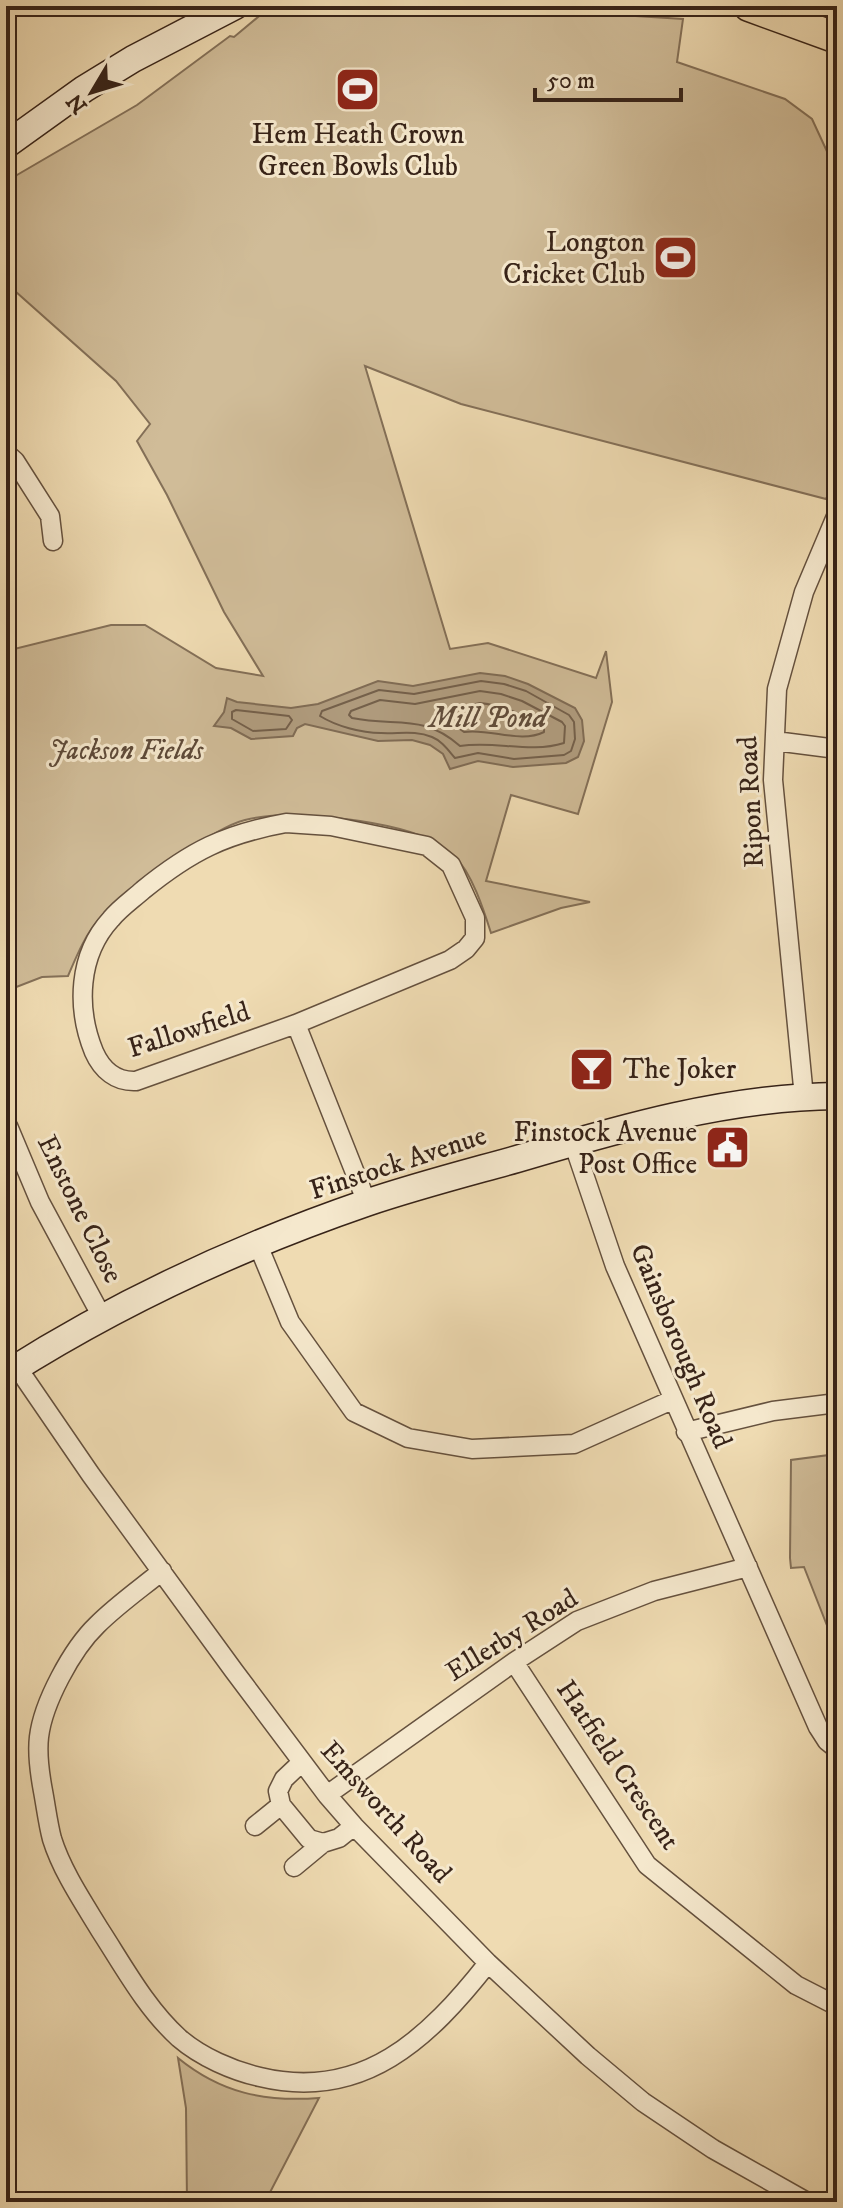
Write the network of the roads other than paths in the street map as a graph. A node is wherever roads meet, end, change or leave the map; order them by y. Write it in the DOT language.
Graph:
graph roads {
  1 [pos="235,6"];
  2 [pos="749,6"];
  3 [pos="837,38"];
  4 [pos="7,142"];
  5 [pos="6,453"];
  6 [pos="837,514"];
  7 [pos="53,541"];
  8 [pos="775,741"];
  9 [pos="837,749"];
  10 [pos="296,1024"];
  11 [pos="837,1096"];
  12 [pos="804,1097"];
  13 [pos="8,1126"];
  14 [pos="573,1142"];
  15 [pos="367,1203"];
  16 [pos="258,1245"];
  17 [pos="102,1317"];
  18 [pos="12,1370"];
  19 [pos="672,1400"];
  20 [pos="837,1403"];
  21 [pos="686,1432"];
  22 [pos="748,1567"];
  23 [pos="162,1571"];
  24 [pos="514,1662"];
  25 [pos="837,1749"];
  26 [pos="302,1762"];
  27 [pos="327,1795"];
  28 [pos="281,1805"];
  29 [pos="255,1826"];
  30 [pos="354,1826"];
  31 [pos="323,1843"];
  32 [pos="294,1867"];
  33 [pos="488,1963"];
  34 [pos="837,2006"];
  35 [pos="807,2202"];
  1 -- 4 [label="street"];
  2 -- 3 [label="main road"];
  5 -- 7 [label="street"];
  6 -- 8 [label="street, Ripon Road"];
  8 -- 9 [label="street"];
  8 -- 12 [label="street, Ripon Road"];
  10 -- 10 [label="street, Fallowfield"];
  10 -- 15 [label="street"];
  11 -- 12 [label="street, Finstock Avenue"];
  12 -- 14 [label="street, Finstock Avenue"];
  13 -- 17 [label="street, Enstone Close"];
  14 -- 15 [label="street, Finstock Avenue"];
  14 -- 19 [label="street, Gainsborough Road"];
  15 -- 16 [label="street, Finstock Avenue"];
  16 -- 17 [label="street, Finstock Avenue"];
  16 -- 19 [label="street"];
  17 -- 18 [label="street, Finstock Avenue"];
  18 -- 23 [label="street, Emsworth Road"];
  19 -- 21 [label="street, Gainsborough Road"];
  20 -- 21 [label="street"];
  21 -- 22 [label="street, Gainsborough Road"];
  22 -- 24 [label="street, Ellerby Road"];
  22 -- 25 [label="street, Gainsborough Road"];
  23 -- 26 [label="street, Emsworth Road"];
  23 -- 33 [label="street"];
  24 -- 27 [label="street, Ellerby Road"];
  24 -- 34 [label="street, Hatfield Crescent"];
  26 -- 27 [label="street, Emsworth Road"];
  26 -- 28 [label="street"];
  27 -- 30 [label="street, Emsworth Road"];
  28 -- 29 [label="street"];
  28 -- 31 [label="street"];
  30 -- 31 [label="street"];
  30 -- 33 [label="street, Emsworth Road"];
  31 -- 32 [label="street"];
  33 -- 35 [label="street, Emsworth Road"];
}
